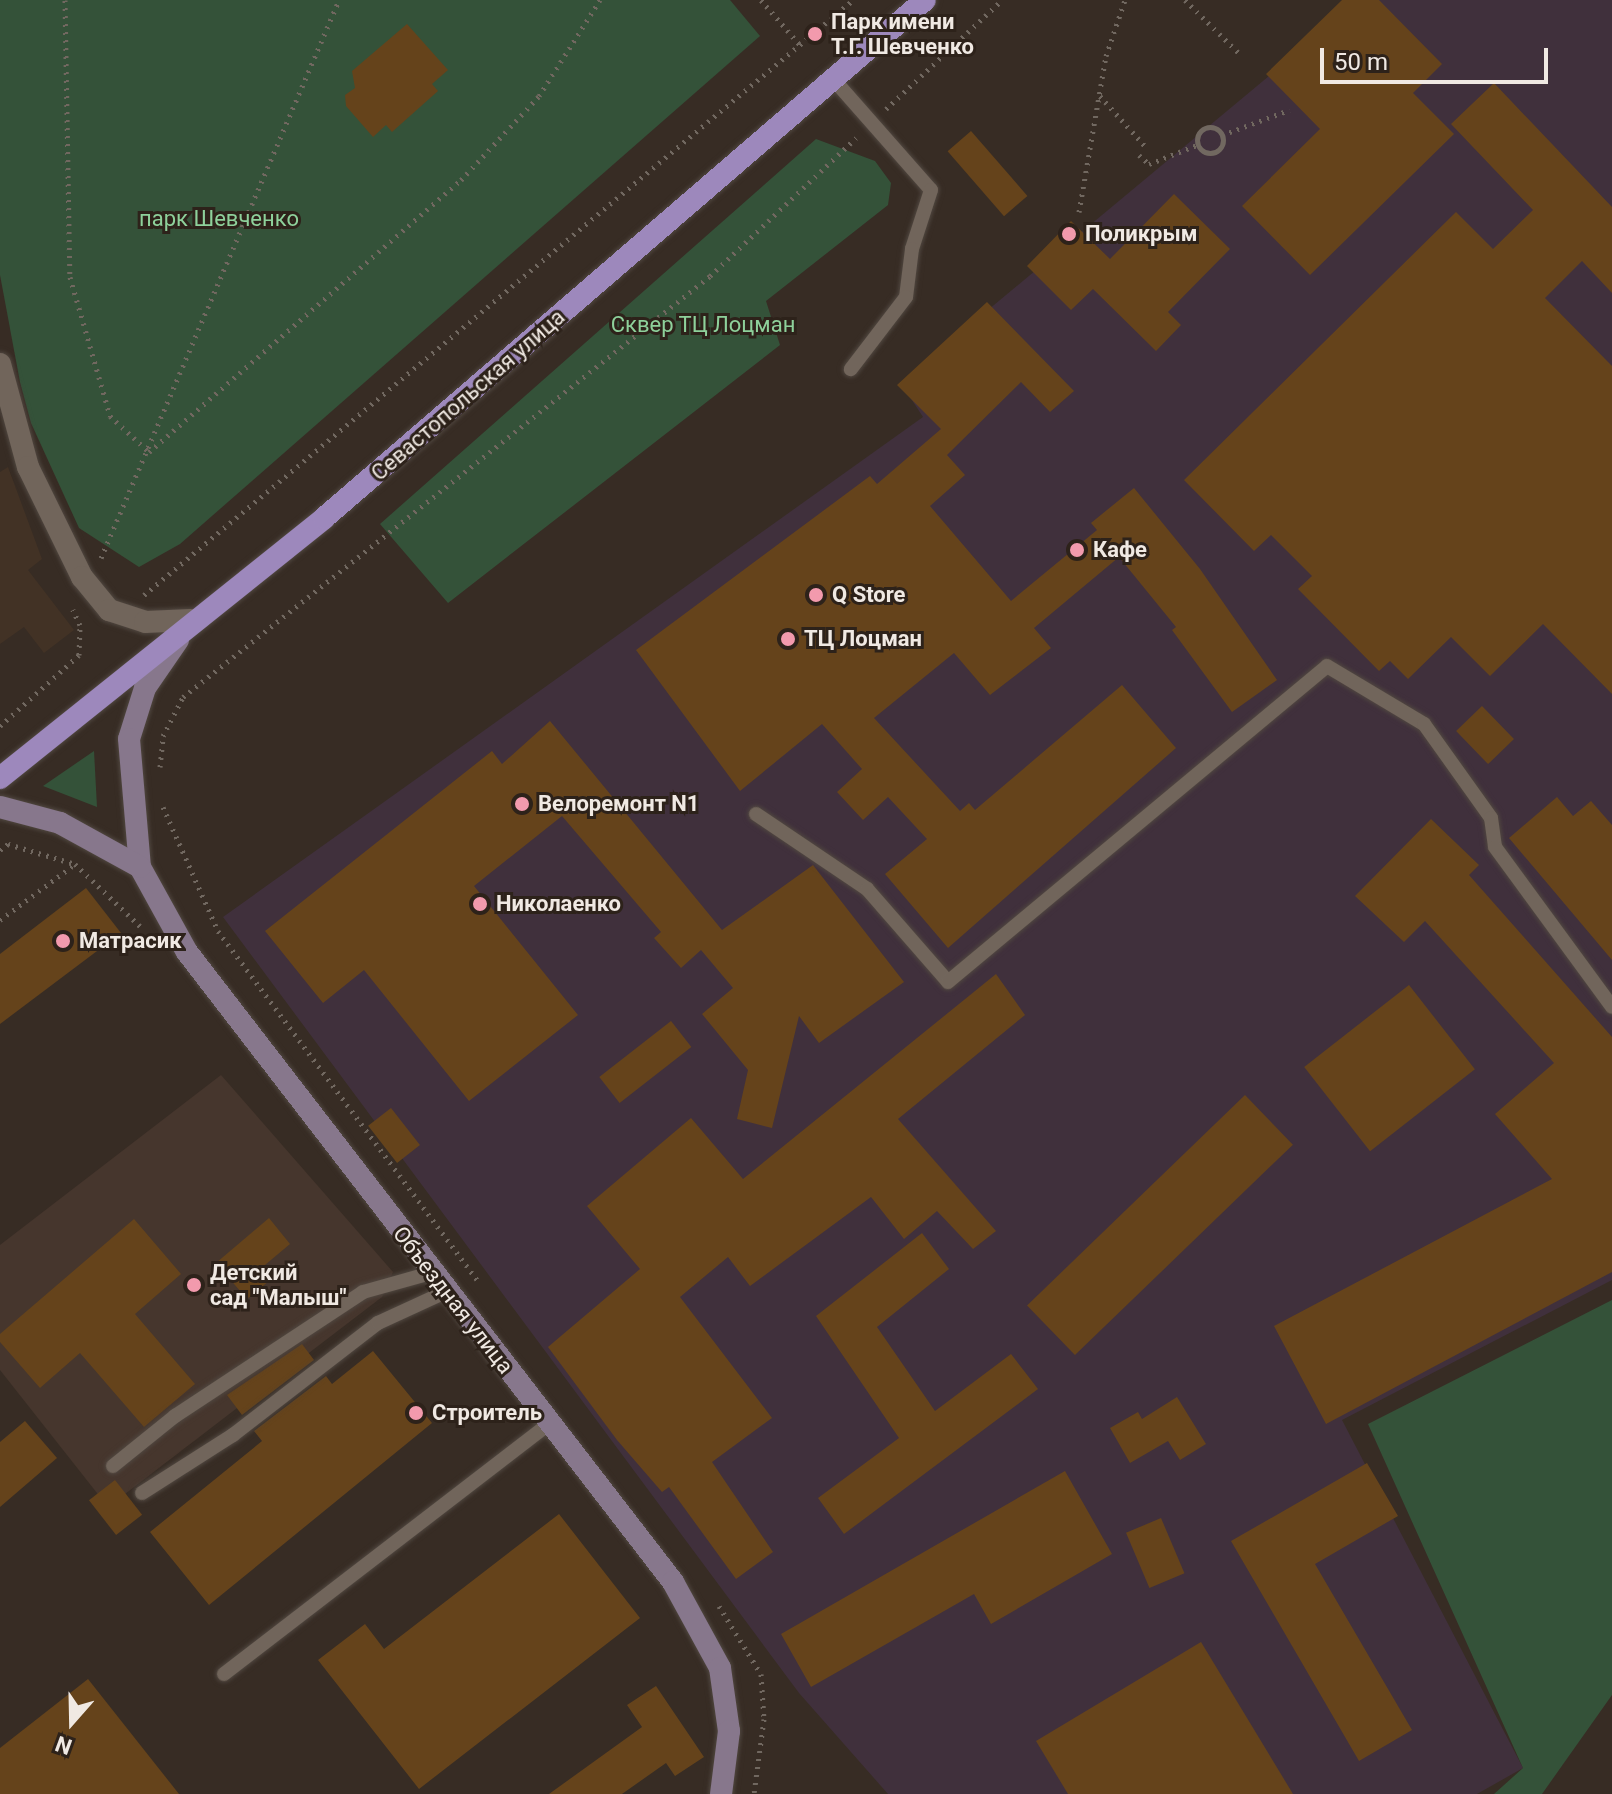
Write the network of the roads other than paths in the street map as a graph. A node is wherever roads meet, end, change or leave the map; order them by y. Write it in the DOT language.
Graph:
graph roads {
  1 [pos="925,0"];
  2 [pos="835,81"];
  3 [pos="0,364"];
  4 [pos="851,369"];
  5 [pos="191,620"];
  6 [pos="0,778"];
  7 [pos="0,807"];
  8 [pos="756,814"];
  9 [pos="140,867"];
  10 [pos="1612,1007"];
  11 [pos="431,1273"];
  12 [pos="445,1292"];
  13 [pos="550,1423"];
  14 [pos="113,1466"];
  15 [pos="142,1493"];
  16 [pos="224,1674"];
  17 [pos="721,1794"];
  1 -- 2 [label="main road, Севастопольская улица"];
  2 -- 4 [label="lane"];
  2 -- 5 [label="main road, Севастопольская улица"];
  3 -- 5 [label="street"];
  5 -- 6 [label="main road, Севастопольская улица"];
  5 -- 9 [label="main road, Объездная улица"];
  7 -- 9 [label="main road"];
  8 -- 10 [label="lane"];
  9 -- 11 [label="main road, Объездная улица"];
  11 -- 12 [label="main road, Объездная улица"];
  11 -- 14 [label="lane"];
  12 -- 13 [label="main road, Объездная улица"];
  12 -- 15 [label="lane"];
  13 -- 16 [label="lane"];
  13 -- 17 [label="main road, Объездная улица"];
}
